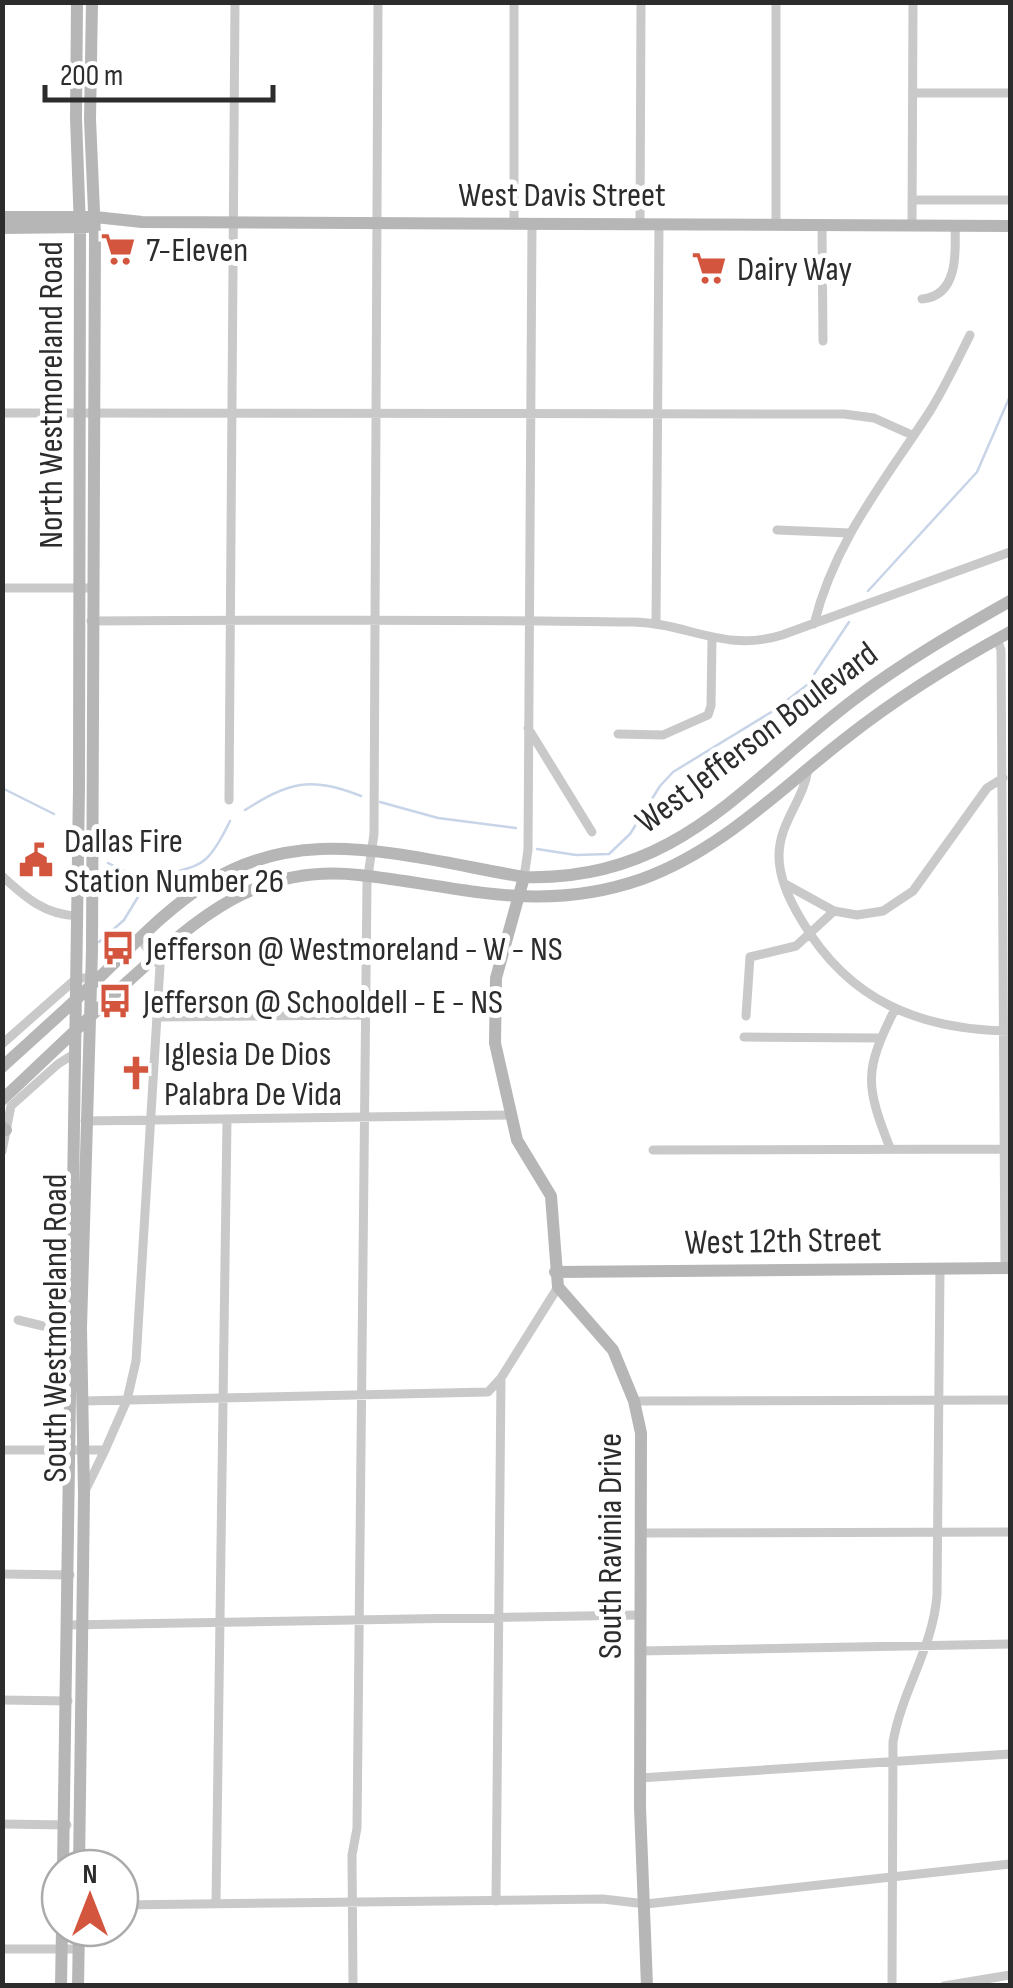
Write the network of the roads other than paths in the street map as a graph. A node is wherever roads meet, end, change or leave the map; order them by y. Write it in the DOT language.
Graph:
graph roads {
  1 [pos="76,2"];
  2 [pos="92,2"];
  3 [pos="235,2"];
  4 [pos="378,2"];
  5 [pos="514,2"];
  6 [pos="641,2"];
  7 [pos="776,2"];
  8 [pos="913,2"];
  9 [pos="913,92"];
  10 [pos="1010,94"];
  11 [pos="86,154"];
  12 [pos="912,200"];
  13 [pos="1010,200"];
  14 [pos="2,217"];
  15 [pos="88,222"];
  16 [pos="234,222"];
  17 [pos="377,223"];
  18 [pos="514,224"];
  19 [pos="532,224"];
  20 [pos="640,224"];
  21 [pos="659,224"];
  22 [pos="776,224"];
  23 [pos="822,225"];
  24 [pos="912,226"];
  25 [pos="955,226"];
  26 [pos="1010,226"];
  27 [pos="2,228"];
  28 [pos="922,299"];
  29 [pos="970,335"];
  30 [pos="823,342"];
  31 [pos="2,413"];
  32 [pos="87,413"];
  33 [pos="233,413"];
  34 [pos="377,413"];
  35 [pos="530,413"];
  36 [pos="657,414"];
  37 [pos="912,435"];
  38 [pos="777,530"];
  39 [pos="850,532"];
  40 [pos="1010,552"];
  41 [pos="2,588"];
  42 [pos="85,588"];
  43 [pos="1010,600"];
  44 [pos="85,621"];
  45 [pos="230,621"];
  46 [pos="374,621"];
  47 [pos="528,622"];
  48 [pos="656,624"];
  49 [pos="814,624"];
  50 [pos="1010,632"];
  51 [pos="712,639"];
  52 [pos="997,639"];
  53 [pos="528,726"];
  54 [pos="618,734"];
  55 [pos="793,748"];
  56 [pos="808,768"];
  57 [pos="1003,778"];
  58 [pos="85,788"];
  59 [pos="228,800"];
  60 [pos="1007,807"];
  61 [pos="592,832"];
  62 [pos="372,852"];
  63 [pos="2,876"];
  64 [pos="368,876"];
  65 [pos="524,877"];
  66 [pos="783,882"];
  67 [pos="517,898"];
  68 [pos="834,911"];
  69 [pos="75,916"];
  70 [pos="91,916"];
  71 [pos="810,934"];
  72 [pos="138,937"];
  73 [pos="92,950"];
  74 [pos="155,957"];
  75 [pos="120,958"];
  76 [pos="85,981"];
  77 [pos="76,998"];
  78 [pos="895,1009"];
  79 [pos="366,1015"];
  80 [pos="746,1016"];
  81 [pos="158,1017"];
  82 [pos="88,1019"];
  83 [pos="75,1030"];
  84 [pos="1007,1031"];
  85 [pos="744,1037"];
  86 [pos="880,1038"];
  87 [pos="2,1044"];
  88 [pos="74,1054"];
  89 [pos="2,1068"];
  90 [pos="52,1071"];
  91 [pos="73,1072"];
  92 [pos="2,1100"];
  93 [pos="512,1114"];
  94 [pos="365,1118"];
  95 [pos="227,1120"];
  96 [pos="79,1121"];
  97 [pos="152,1121"];
  98 [pos="4,1128"];
  99 [pos="890,1148"];
  100 [pos="1008,1149"];
  101 [pos="652,1150"];
  102 [pos="2,1151"];
  103 [pos="940,1268"];
  104 [pos="1008,1268"];
  105 [pos="555,1272"];
  106 [pos="558,1287"];
  107 [pos="18,1320"];
  108 [pos="75,1328"];
  109 [pos="501,1378"];
  110 [pos="362,1395"];
  111 [pos="223,1398"];
  112 [pos="127,1400"];
  113 [pos="1010,1400"];
  114 [pos="83,1401"];
  115 [pos="940,1401"];
  116 [pos="634,1402"];
  117 [pos="2,1450"];
  118 [pos="68,1450"];
  119 [pos="84,1450"];
  120 [pos="105,1450"];
  121 [pos="84,1494"];
  122 [pos="937,1532"];
  123 [pos="1010,1532"];
  124 [pos="641,1533"];
  125 [pos="2,1574"];
  126 [pos="75,1575"];
  127 [pos="640,1615"];
  128 [pos="500,1619"];
  129 [pos="359,1620"];
  130 [pos="220,1622"];
  131 [pos="74,1624"];
  132 [pos="1010,1644"];
  133 [pos="928,1646"];
  134 [pos="640,1651"];
  135 [pos="2,1700"];
  136 [pos="66,1701"];
  137 [pos="81,1701"];
  138 [pos="1010,1754"];
  139 [pos="891,1762"];
  140 [pos="640,1778"];
  141 [pos="2,1824"];
  142 [pos="64,1825"];
  143 [pos="79,1825"];
  144 [pos="63,1848"];
  145 [pos="79,1848"];
  146 [pos="1010,1864"];
  147 [pos="892,1877"];
  148 [pos="496,1901"];
  149 [pos="352,1902"];
  150 [pos="216,1903"];
  151 [pos="646,1904"];
  152 [pos="140,1905"];
  153 [pos="2,1949"];
  154 [pos="78,1949"];
  155 [pos="62,1950"];
  156 [pos="1010,1976"];
  157 [pos="62,1986"];
  158 [pos="78,1986"];
  159 [pos="353,1986"];
  160 [pos="646,1986"];
  161 [pos="892,1986"];
  162 [pos="944,1986"];
  1 -- 11 [label="main road, North Westmoreland Road"];
  2 -- 11 [label="main road, North Westmoreland Road"];
  3 -- 16 [label="street"];
  4 -- 17 [label="street"];
  5 -- 18 [label="street"];
  6 -- 20 [label="street"];
  7 -- 22 [label="street"];
  8 -- 9 [label="street"];
  9 -- 10 [label="street"];
  9 -- 12 [label="street"];
  11 -- 15 [label="main road, North Westmoreland Road"];
  12 -- 13 [label="street"];
  12 -- 24 [label="street"];
  14 -- 15 [label="main road, West Davis Street"];
  15 -- 16 [label="main road, West Davis Street"];
  15 -- 27 [label="main road, West Davis Street"];
  15 -- 32 [label="main road, North Westmoreland Road"];
  16 -- 17 [label="main road, West Davis Street"];
  16 -- 33 [label="street"];
  17 -- 18 [label="main road, West Davis Street"];
  17 -- 34 [label="street"];
  18 -- 19 [label="main road, West Davis Street"];
  19 -- 20 [label="main road, West Davis Street"];
  19 -- 35 [label="street, South Ravinia Drive"];
  20 -- 21 [label="main road, West Davis Street"];
  21 -- 22 [label="main road, West Davis Street"];
  21 -- 36 [label="street"];
  22 -- 23 [label="main road, West Davis Street"];
  23 -- 24 [label="main road, West Davis Street"];
  23 -- 30 [label="street"];
  24 -- 25 [label="main road, West Davis Street"];
  25 -- 26 [label="main road, West Davis Street"];
  25 -- 28 [label="street"];
  29 -- 37 [label="street"];
  31 -- 32 [label="street"];
  32 -- 33 [label="street"];
  32 -- 42 [label="main road, North Westmoreland Road"];
  33 -- 34 [label="street"];
  33 -- 45 [label="street"];
  34 -- 35 [label="street"];
  34 -- 46 [label="street"];
  35 -- 36 [label="street"];
  35 -- 47 [label="street, South Ravinia Drive"];
  36 -- 37 [label="street"];
  36 -- 48 [label="street"];
  37 -- 39 [label="street"];
  38 -- 39 [label="street"];
  39 -- 49 [label="street"];
  40 -- 49 [label="street"];
  41 -- 42 [label="street"];
  42 -- 44 [label="main road, North Westmoreland Road"];
  43 -- 55 [label="main road, West Jefferson Boulevard"];
  44 -- 45 [label="street"];
  44 -- 58 [label="main road, North Westmoreland Road"];
  45 -- 46 [label="street"];
  45 -- 59 [label="street"];
  46 -- 47 [label="street"];
  46 -- 62 [label="street"];
  47 -- 48 [label="street"];
  47 -- 53 [label="street, South Ravinia Drive"];
  48 -- 51 [label="street"];
  49 -- 51 [label="street"];
  50 -- 52 [label="main road, West Jefferson Boulevard"];
  51 -- 54 [label="street"];
  52 -- 56 [label="main road, West Jefferson Boulevard"];
  52 -- 57 [label="street"];
  53 -- 61 [label="street"];
  53 -- 65 [label="street, South Ravinia Drive"];
  55 -- 56 [label="main road"];
  55 -- 65 [label="main road, West Jefferson Boulevard"];
  56 -- 66 [label="street"];
  56 -- 67 [label="main road, West Jefferson Boulevard"];
  57 -- 60 [label="street"];
  57 -- 68 [label="street"];
  58 -- 69 [label="main road, South Westmoreland Road"];
  58 -- 70 [label="main road, South Westmoreland Road"];
  60 -- 84 [label="street"];
  62 -- 64 [label="street"];
  62 -- 65 [label="main road, West Jefferson Boulevard"];
  62 -- 72 [label="main road, West Jefferson Boulevard"];
  63 -- 69 [label="street"];
  64 -- 67 [label="main road, West Jefferson Boulevard"];
  64 -- 74 [label="main road, West Jefferson Boulevard"];
  64 -- 79 [label="street"];
  65 -- 67 [label="main road, South Ravinia Drive"];
  66 -- 68 [label="street"];
  66 -- 71 [label="street"];
  67 -- 93 [label="main road, South Ravinia Drive"];
  68 -- 71 [label="street"];
  69 -- 70 [label="street"];
  69 -- 76 [label="main road, South Westmoreland Road"];
  70 -- 73 [label="main road, South Westmoreland Road"];
  71 -- 78 [label="street"];
  71 -- 80 [label="street"];
  72 -- 74 [label="street"];
  72 -- 75 [label="main road, West Jefferson Boulevard"];
  73 -- 75 [label="main road"];
  73 -- 76 [label="main road, South Westmoreland Road"];
  74 -- 81 [label="street"];
  74 -- 82 [label="main road, West Jefferson Boulevard"];
  75 -- 76 [label="main road, West Jefferson Boulevard"];
  76 -- 77 [label="main road, West Jefferson Boulevard"];
  76 -- 82 [label="main road, South Westmoreland Road"];
  76 -- 87 [label="street"];
  77 -- 83 [label="main road, South Westmoreland Road"];
  77 -- 89 [label="main road, West Jefferson Boulevard"];
  78 -- 84 [label="street"];
  78 -- 86 [label="street"];
  79 -- 81 [label="street"];
  79 -- 94 [label="street"];
  81 -- 97 [label="street"];
  82 -- 83 [label="main road, West Jefferson Boulevard"];
  82 -- 96 [label="main road, South Westmoreland Road"];
  83 -- 88 [label="main road, South Westmoreland Road"];
  83 -- 92 [label="main road, West Jefferson Boulevard"];
  84 -- 100 [label="street"];
  85 -- 86 [label="street"];
  86 -- 99 [label="street"];
  88 -- 90 [label="street"];
  88 -- 91 [label="main road, South Westmoreland Road"];
  90 -- 91 [label="street"];
  90 -- 98 [label="street"];
  91 -- 96 [label="main road, South Westmoreland Road"];
  93 -- 94 [label="street"];
  93 -- 105 [label="main road, South Ravinia Drive"];
  94 -- 95 [label="street"];
  94 -- 110 [label="street"];
  95 -- 97 [label="street"];
  95 -- 111 [label="street"];
  96 -- 97 [label="street"];
  96 -- 108 [label="main road, South Westmoreland Road"];
  97 -- 112 [label="street"];
  98 -- 102 [label="street"];
  99 -- 100 [label="street"];
  99 -- 101 [label="street"];
  100 -- 104 [label="street"];
  103 -- 104 [label="main road, West 12th Street"];
  103 -- 105 [label="main road, West 12th Street"];
  103 -- 115 [label="street"];
  105 -- 106 [label="main road, South Ravinia Drive"];
  106 -- 109 [label="street"];
  106 -- 116 [label="main road, South Ravinia Drive"];
  107 -- 108 [label="street"];
  108 -- 114 [label="main road, South Westmoreland Road"];
  108 -- 118 [label="main road, South Westmoreland Road"];
  109 -- 110 [label="street"];
  109 -- 128 [label="street"];
  110 -- 111 [label="street"];
  110 -- 129 [label="street"];
  111 -- 112 [label="street"];
  111 -- 130 [label="street"];
  112 -- 114 [label="street"];
  112 -- 120 [label="street"];
  113 -- 115 [label="street"];
  114 -- 119 [label="main road, South Westmoreland Road"];
  115 -- 116 [label="street"];
  115 -- 122 [label="street"];
  116 -- 124 [label="main road, South Ravinia Drive"];
  117 -- 118 [label="street"];
  118 -- 119 [label="street"];
  118 -- 126 [label="main road, South Westmoreland Road"];
  119 -- 120 [label="street"];
  119 -- 121 [label="main road, South Westmoreland Road"];
  120 -- 121 [label="street"];
  121 -- 126 [label="main road, South Westmoreland Road"];
  122 -- 123 [label="street"];
  122 -- 124 [label="street"];
  122 -- 133 [label="street"];
  124 -- 127 [label="main road, South Ravinia Drive"];
  125 -- 126 [label="street"];
  126 -- 131 [label="main road, South Westmoreland Road"];
  127 -- 128 [label="street"];
  127 -- 134 [label="main road, South Ravinia Drive"];
  128 -- 129 [label="street"];
  128 -- 148 [label="street"];
  129 -- 130 [label="street"];
  129 -- 149 [label="street"];
  130 -- 131 [label="street"];
  130 -- 150 [label="street"];
  131 -- 136 [label="main road, South Westmoreland Road"];
  131 -- 137 [label="main road, South Westmoreland Road"];
  132 -- 133 [label="street"];
  133 -- 134 [label="street"];
  133 -- 139 [label="street"];
  134 -- 140 [label="main road, South Ravinia Drive"];
  135 -- 136 [label="street"];
  136 -- 137 [label="street"];
  136 -- 142 [label="main road, South Westmoreland Road"];
  137 -- 143 [label="main road, South Westmoreland Road"];
  138 -- 139 [label="street"];
  139 -- 140 [label="street"];
  139 -- 147 [label="street"];
  140 -- 151 [label="main road, South Ravinia Drive"];
  141 -- 142 [label="street"];
  142 -- 143 [label="street"];
  142 -- 144 [label="main road, South Westmoreland Road"];
  143 -- 145 [label="main road, South Westmoreland Road"];
  146 -- 147 [label="street"];
  147 -- 151 [label="street"];
  147 -- 161 [label="street"];
  148 -- 149 [label="street"];
  148 -- 151 [label="street"];
  149 -- 150 [label="street"];
  149 -- 159 [label="street"];
  150 -- 152 [label="street"];
  151 -- 160 [label="main road, South Ravinia Drive"];
  153 -- 155 [label="street"];
  154 -- 155 [label="street"];
  154 -- 158 [label="main road"];
  155 -- 157 [label="main road"];
  156 -- 162 [label="street"];
}
